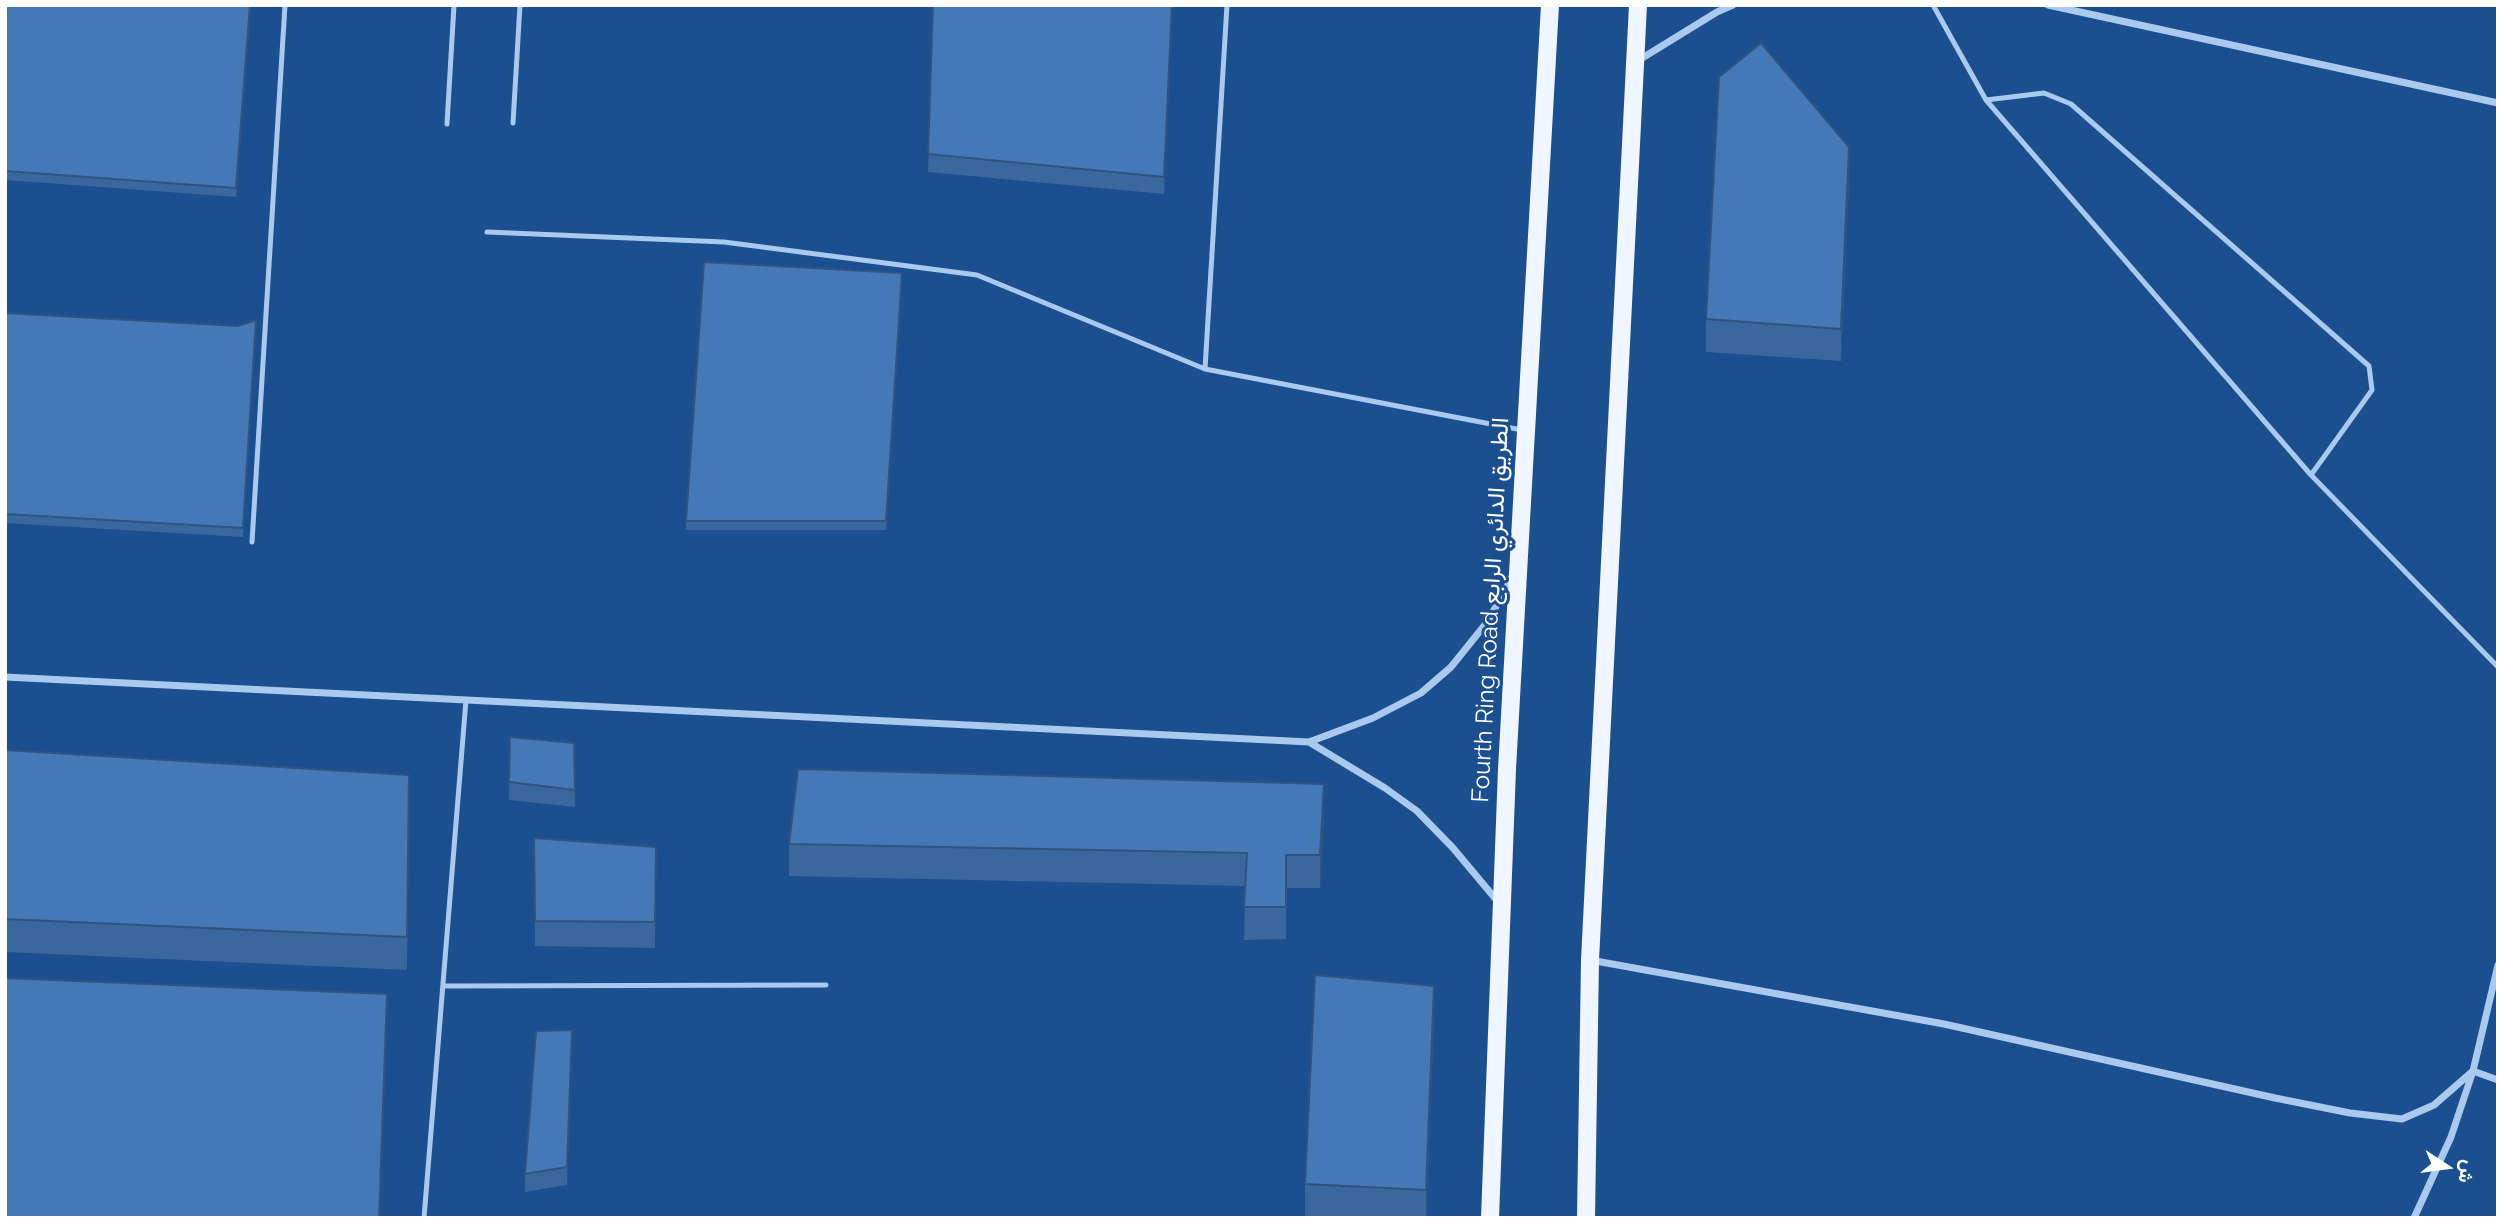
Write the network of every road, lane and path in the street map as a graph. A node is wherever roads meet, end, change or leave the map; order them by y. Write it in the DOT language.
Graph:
graph roads {
  1 [pos="285,5"];
  2 [pos="454,5"];
  3 [pos="520,5"];
  4 [pos="1227,5"];
  5 [pos="1550,5"];
  6 [pos="1638,5"];
  7 [pos="1733,5"];
  8 [pos="1933,5"];
  9 [pos="2048,5"];
  10 [pos="1635,63"];
  11 [pos="1986,100"];
  12 [pos="2498,103"];
  13 [pos="513,123"];
  14 [pos="447,124"];
  15 [pos="487,232"];
  16 [pos="1205,369"];
  17 [pos="1525,430"];
  18 [pos="2311,475"];
  19 [pos="251,542"];
  20 [pos="1518,565"];
  21 [pos="2498,667"];
  22 [pos="5,677"];
  23 [pos="466,700"];
  24 [pos="1309,742"];
  25 [pos="1501,906"];
  26 [pos="1590,960"];
  27 [pos="2498,965"];
  28 [pos="826,985"];
  29 [pos="444,986"];
  30 [pos="2473,1072"];
  31 [pos="2498,1080"];
  32 [pos="424,1218"];
  33 [pos="1490,1218"];
  34 [pos="1586,1218"];
  35 [pos="2414,1218"];
  1 -- 19 [label="lane"];
  2 -- 14 [label="lane"];
  3 -- 13 [label="lane"];
  4 -- 16 [label="lane"];
  5 -- 17 [label="main road, Fourth Ring Road الطريق الدائري الرابع"];
  6 -- 10 [label="main road"];
  7 -- 10 [label="street"];
  8 -- 11 [label="lane"];
  9 -- 12 [label="street"];
  10 -- 26 [label="main road"];
  11 -- 18 [label="lane"];
  11 -- 18 [label="lane"];
  15 -- 16 [label="lane"];
  16 -- 17 [label="lane"];
  17 -- 20 [label="main road, Fourth Ring Road الطريق الدائري الرابع"];
  18 -- 21 [label="lane"];
  20 -- 24 [label="street"];
  20 -- 25 [label="main road, Fourth Ring Road الطريق الدائري الرابع"];
  22 -- 23 [label="street"];
  23 -- 24 [label="street"];
  23 -- 29 [label="lane"];
  24 -- 25 [label="street"];
  25 -- 33 [label="main road, Fourth Ring Road الطريق الدائري الرابع"];
  26 -- 30 [label="street"];
  26 -- 34 [label="main road"];
  27 -- 30 [label="street"];
  28 -- 29 [label="lane"];
  29 -- 32 [label="lane"];
  30 -- 31 [label="street"];
  30 -- 35 [label="street"];
}
